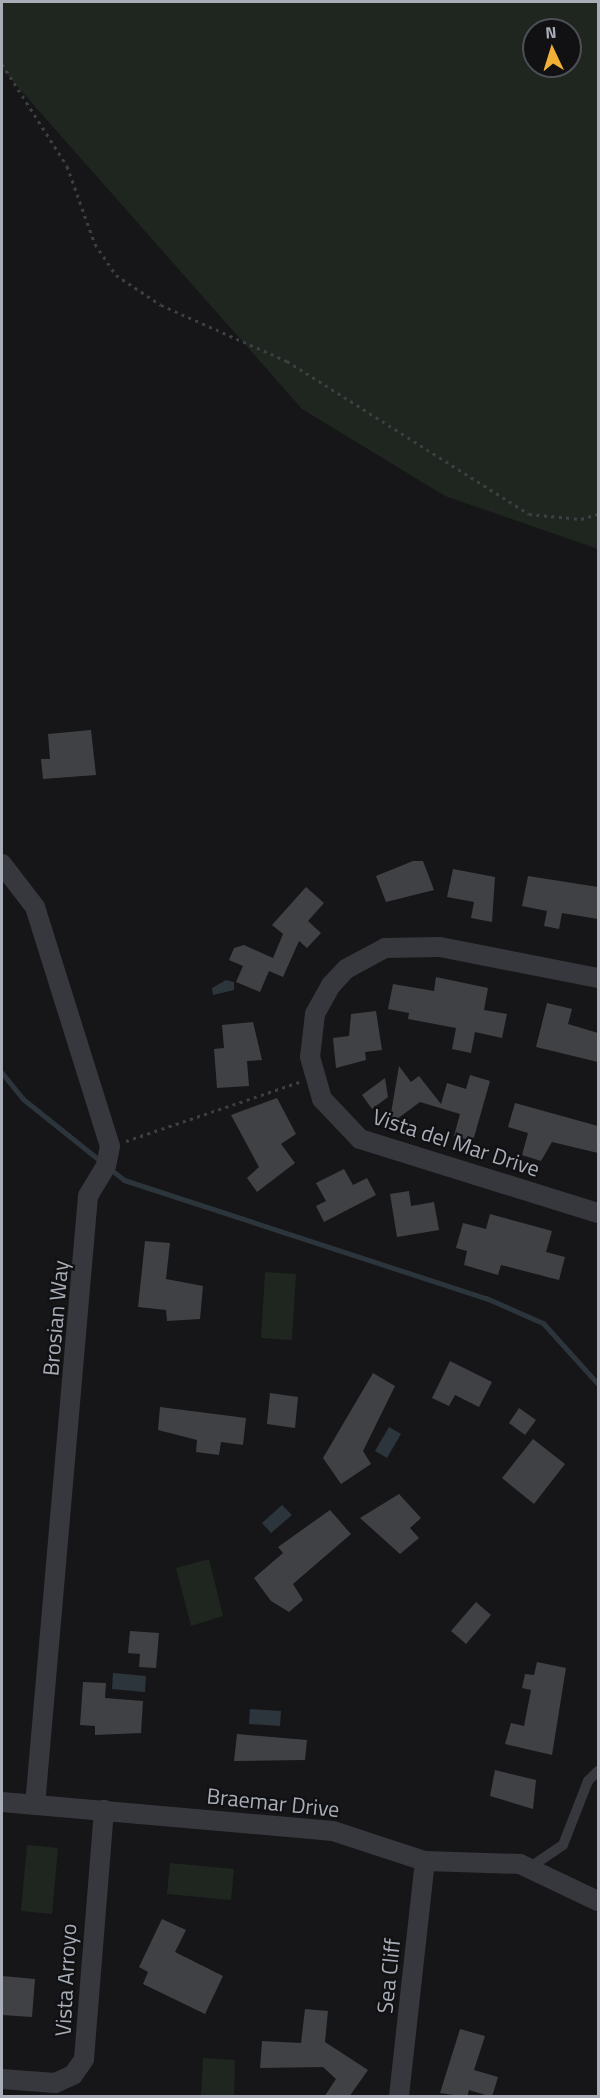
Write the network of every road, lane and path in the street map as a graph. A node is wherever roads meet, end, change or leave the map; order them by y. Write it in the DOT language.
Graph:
graph roads {
  1 [pos="2,64"];
  2 [pos="598,514"];
  3 [pos="2,864"];
  4 [pos="598,978"];
  5 [pos="313,1077"];
  6 [pos="110,1146"];
  7 [pos="598,1213"];
  8 [pos="598,1771"];
  9 [pos="2,1802"];
  10 [pos="35,1805"];
  11 [pos="104,1810"];
  12 [pos="425,1861"];
  13 [pos="529,1868"];
  14 [pos="598,1901"];
  15 [pos="2,2079"];
  16 [pos="399,2097"];
  1 -- 2 [label="path"];
  3 -- 6 [label="street"];
  4 -- 5 [label="street, Vista del Mar Drive"];
  5 -- 6 [label="path"];
  5 -- 7 [label="street, Vista del Mar Drive"];
  6 -- 10 [label="street, Brosian Way"];
  8 -- 13 [label="lane"];
  9 -- 10 [label="street, Braemar Drive"];
  10 -- 11 [label="street, Braemar Drive"];
  11 -- 12 [label="street, Braemar Drive"];
  11 -- 15 [label="street, Vista Arroyo"];
  12 -- 13 [label="street, Braemar Drive"];
  12 -- 16 [label="street, Sea Cliff"];
  13 -- 14 [label="street, Braemar Drive"];
}
